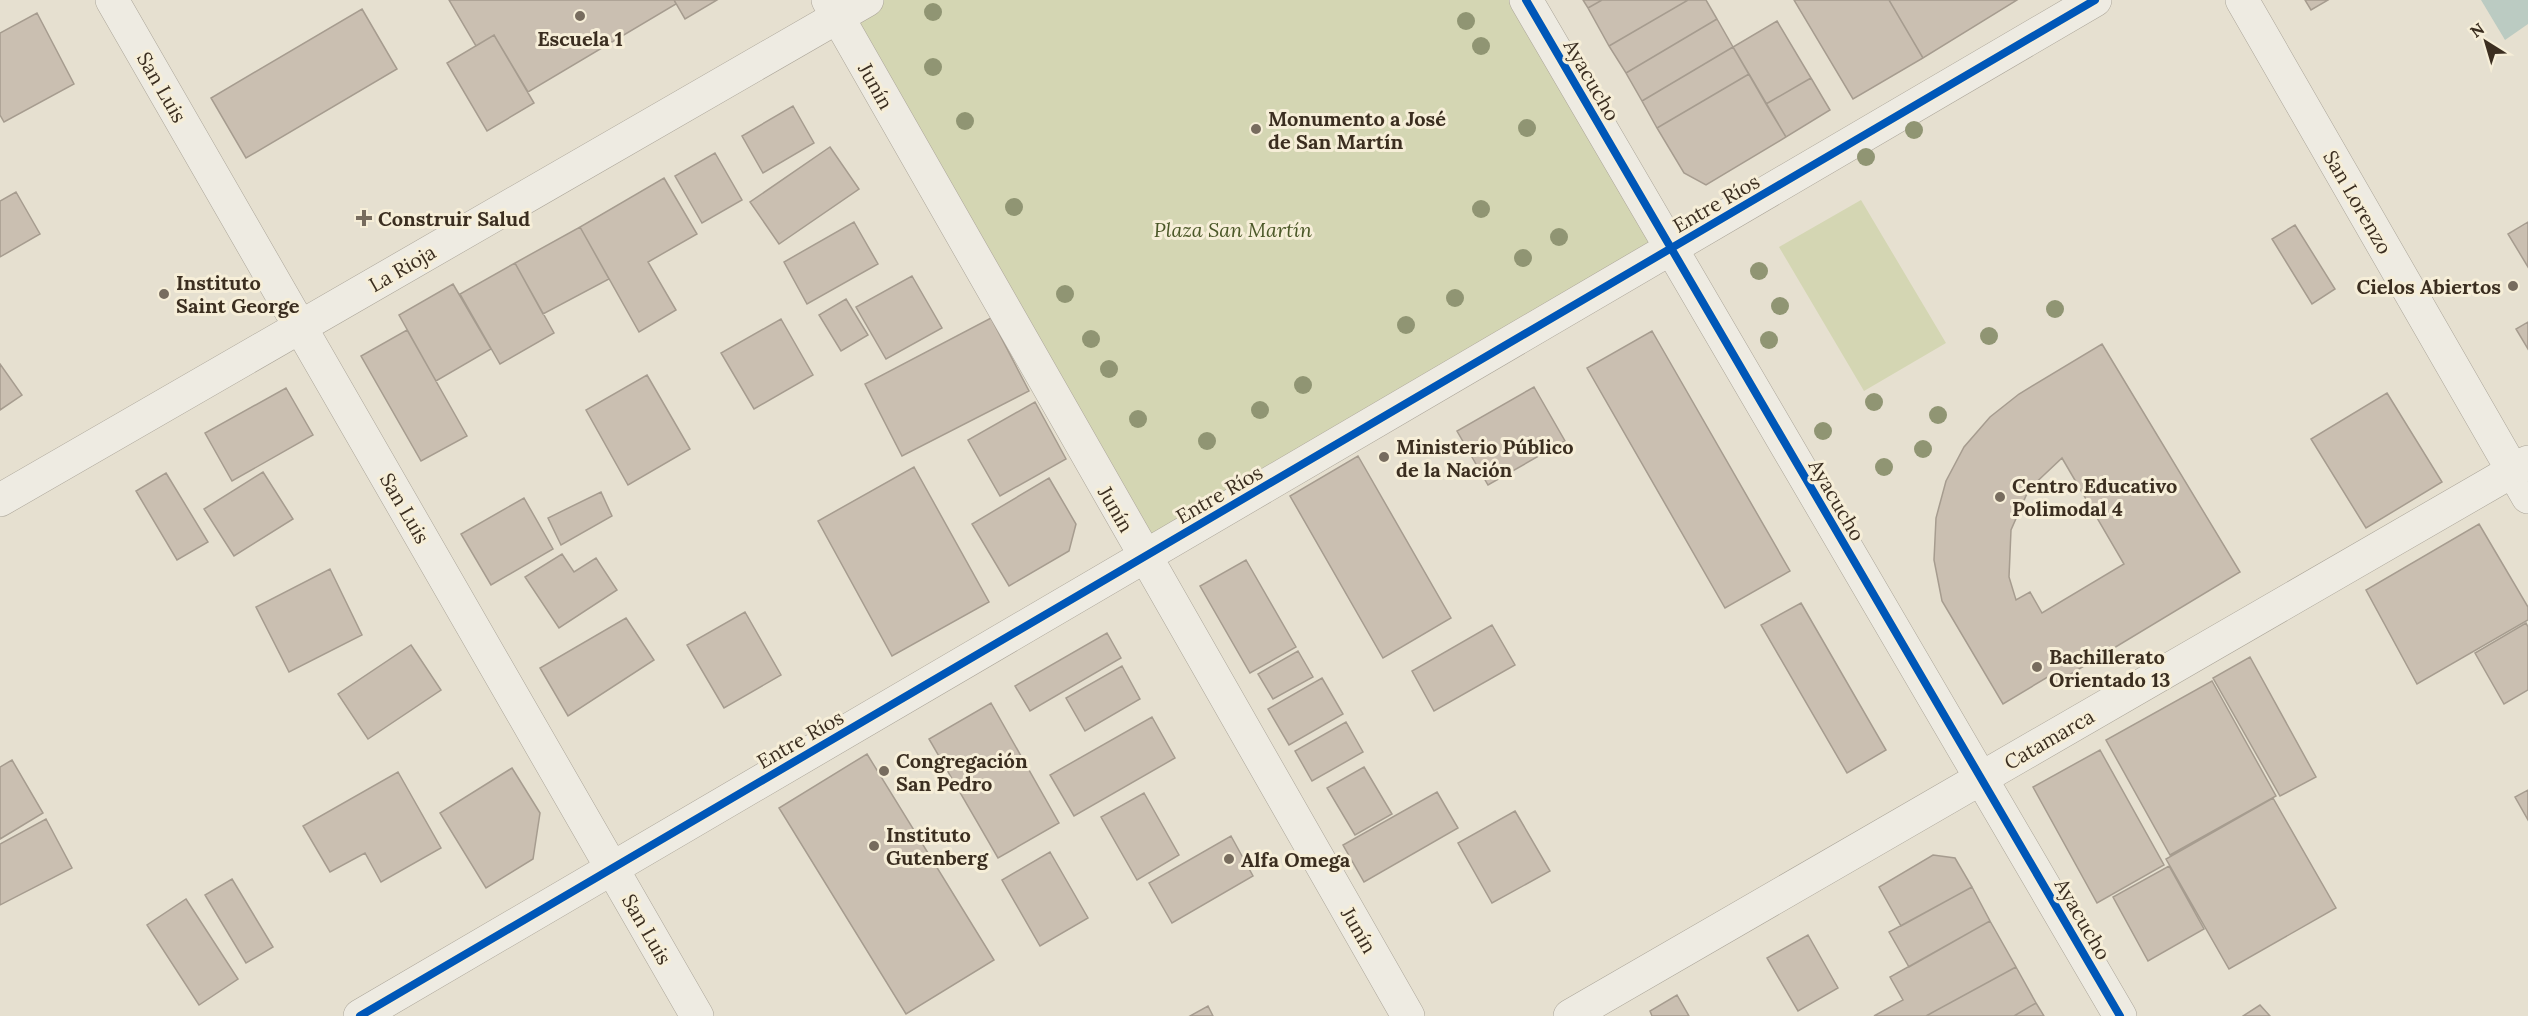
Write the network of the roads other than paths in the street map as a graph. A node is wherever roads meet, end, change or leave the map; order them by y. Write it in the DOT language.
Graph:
graph roads {
  1 [pos="112,0"];
  2 [pos="867,0"];
  3 [pos="1527,0"];
  4 [pos="2095,0"];
  5 [pos="2242,0"];
  6 [pos="832,8"];
  7 [pos="1672,248"];
  8 [pos="301,327"];
  9 [pos="2523,477"];
  10 [pos="0,500"];
  11 [pos="1144,557"];
  12 [pos="1981,778"];
  13 [pos="612,868"];
  14 [pos="360,1016"];
  15 [pos="697,1016"];
  16 [pos="1408,1016"];
  17 [pos="1570,1016"];
  18 [pos="2120,1016"];
  1 -- 8 [label="street, San Luis"];
  2 -- 6 [label="street, La Rioja"];
  3 -- 7 [label="street, Ayacucho"];
  4 -- 7 [label="street, Entre Ríos"];
  5 -- 9 [label="street, San Lorenzo"];
  6 -- 8 [label="street, La Rioja"];
  6 -- 11 [label="street, Junín"];
  7 -- 11 [label="street, Entre Ríos"];
  7 -- 12 [label="street, Ayacucho"];
  8 -- 10 [label="street, La Rioja"];
  8 -- 13 [label="street, San Luis"];
  9 -- 12 [label="street, Catamarca"];
  11 -- 13 [label="street, Entre Ríos"];
  11 -- 16 [label="street, Junín"];
  12 -- 17 [label="street, Catamarca"];
  12 -- 18 [label="street, Ayacucho"];
  13 -- 14 [label="street, Entre Ríos"];
  13 -- 15 [label="street, San Luis"];
}
